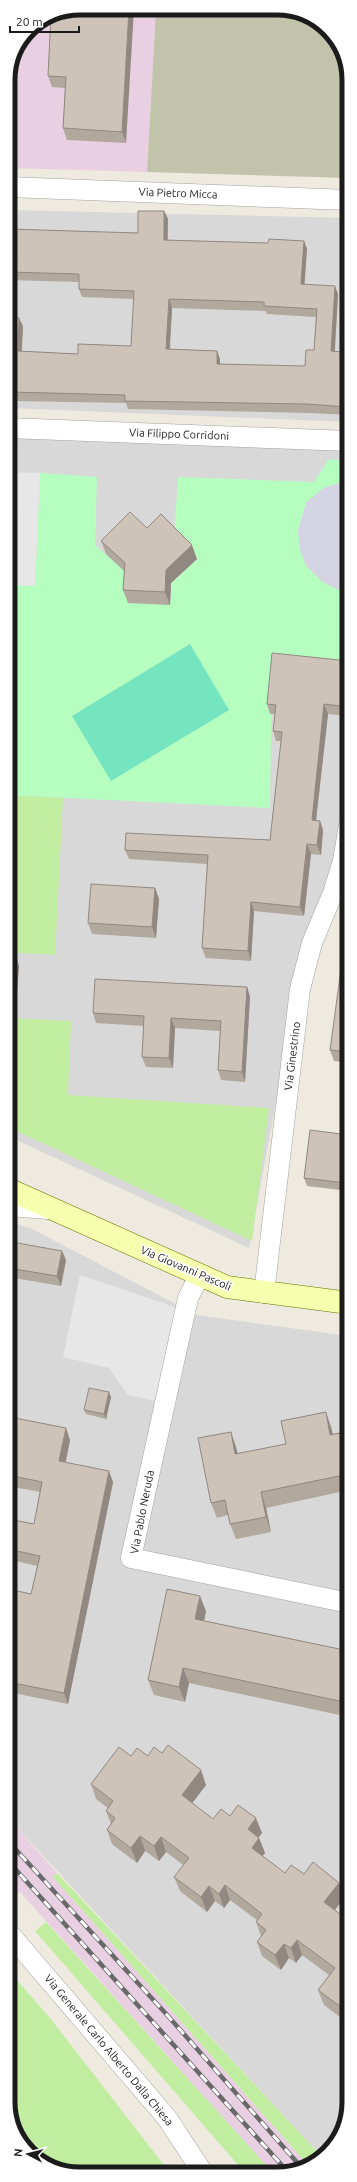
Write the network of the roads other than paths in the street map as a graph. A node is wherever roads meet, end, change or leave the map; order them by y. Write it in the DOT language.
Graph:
graph roads {
  1 [pos="15,187"];
  2 [pos="342,200"];
  3 [pos="15,428"];
  4 [pos="342,441"];
  5 [pos="342,864"];
  6 [pos="15,1192"];
  7 [pos="15,1207"];
  8 [pos="54,1210"];
  9 [pos="199,1276"];
  10 [pos="264,1293"];
  11 [pos="342,1302"];
  12 [pos="342,1602"];
  13 [pos="15,1940"];
  14 [pos="199,2167"];
  1 -- 2 [label="street, Via Pietro Micca"];
  3 -- 4 [label="street, Via Filippo Corridoni"];
  5 -- 10 [label="street, Via Ginestrino"];
  6 -- 8 [label="street, Via Giovanni Pascoli"];
  7 -- 8 [label="street, Via Giovanni Pascoli"];
  8 -- 9 [label="street, Via Giovanni Pascoli"];
  9 -- 10 [label="street, Via Giovanni Pascoli"];
  9 -- 12 [label="street, Via Pablo Neruda"];
  10 -- 11 [label="street, Via Giovanni Pascoli"];
  13 -- 14 [label="street, Via Generale Carlo Alberto Dalla Chiesa"];
}
